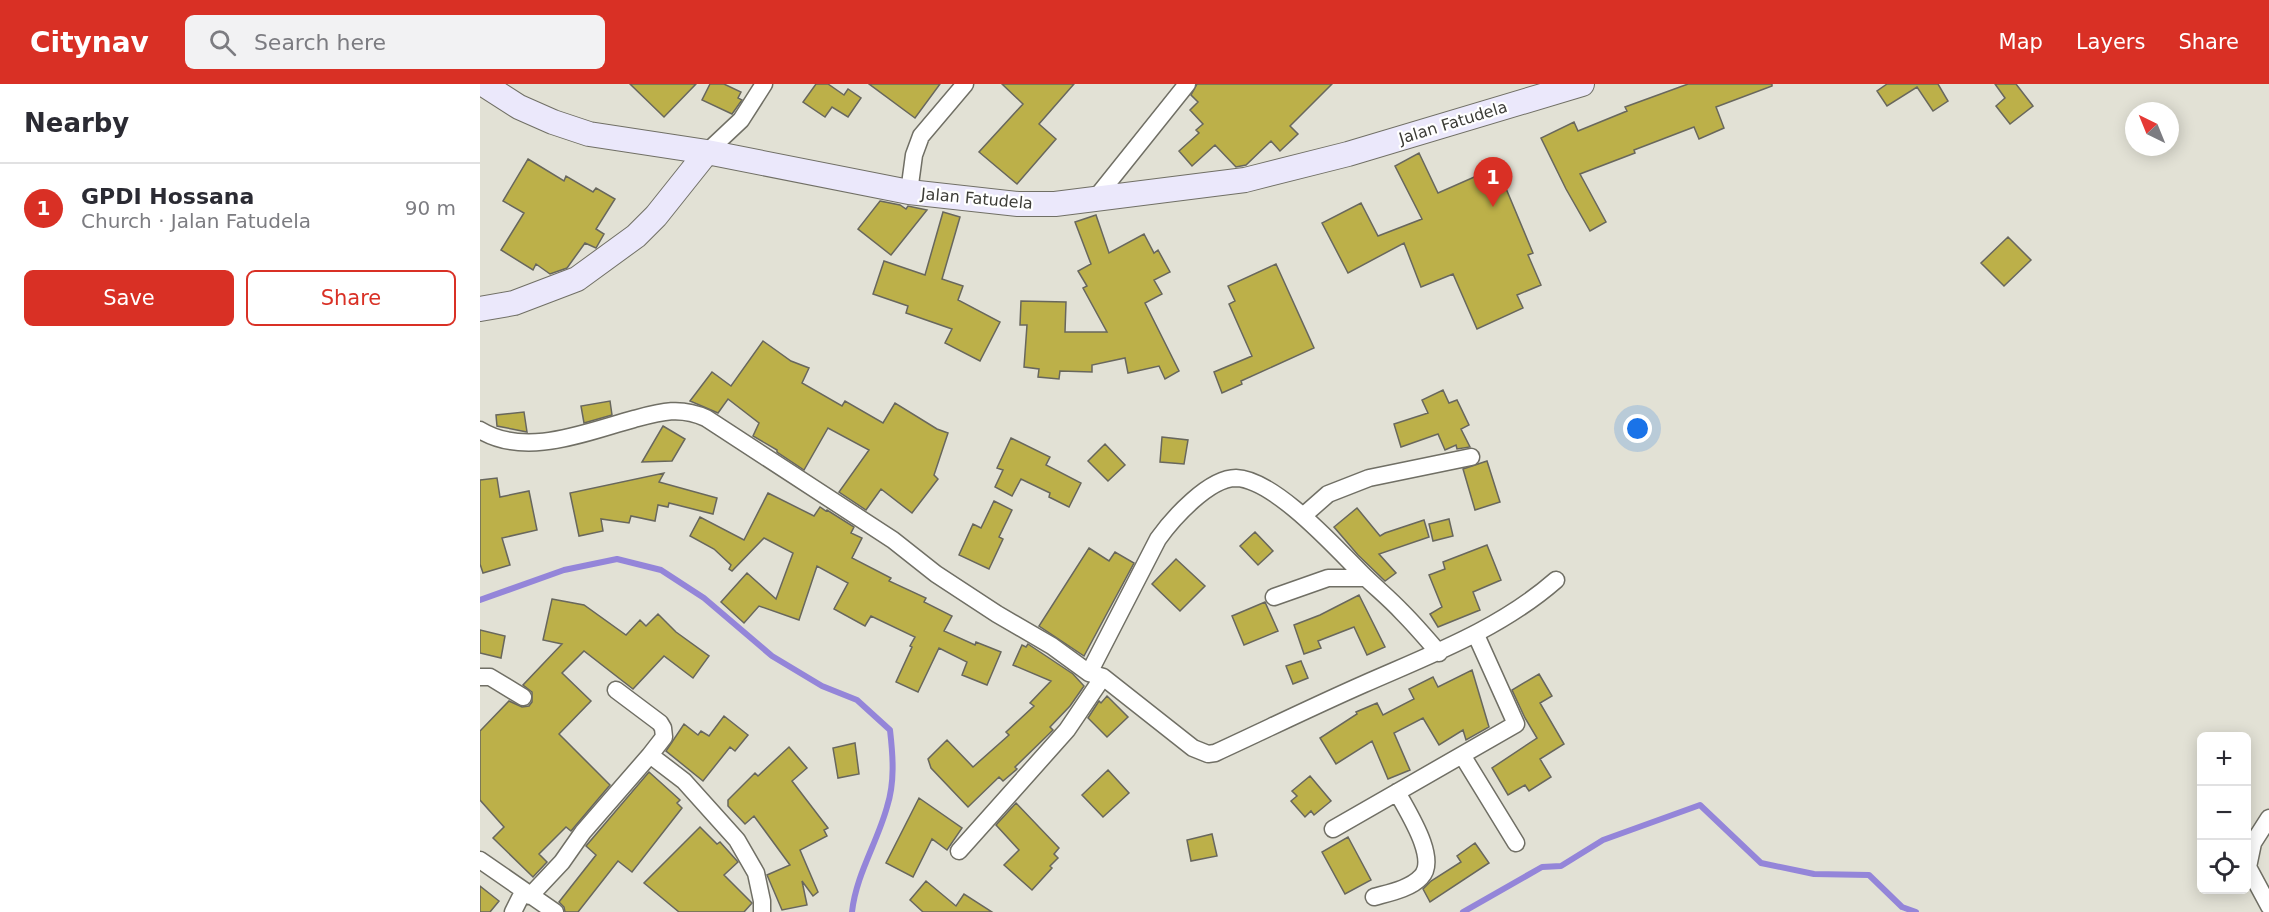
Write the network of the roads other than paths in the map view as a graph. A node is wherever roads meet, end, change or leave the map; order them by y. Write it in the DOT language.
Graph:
graph roads {
  1 [pos="483,84"];
  2 [pos="764,84"];
  3 [pos="965,84"];
  4 [pos="1187,84"];
  5 [pos="1581,84"];
  6 [pos="707,152"];
  7 [pos="909,192"];
  8 [pos="1095,199"];
  9 [pos="480,309"];
  10 [pos="480,430"];
  11 [pos="1471,457"];
  12 [pos="1303,516"];
  13 [pos="1366,578"];
  14 [pos="1556,580"];
  15 [pos="1274,597"];
  16 [pos="1476,635"];
  17 [pos="1439,652"];
  18 [pos="1096,675"];
  19 [pos="480,677"];
  20 [pos="616,690"];
  21 [pos="523,697"];
  22 [pos="650,755"];
  23 [pos="1462,755"];
  24 [pos="1397,792"];
  25 [pos="2269,818"];
  26 [pos="1333,829"];
  27 [pos="1516,843"];
  28 [pos="959,851"];
  29 [pos="480,860"];
  30 [pos="526,894"];
  31 [pos="1374,897"];
  32 [pos="2269,906"];
  33 [pos="513,912"];
  34 [pos="555,912"];
  35 [pos="762,912"];
  1 -- 6 [label="street, Jalan Fatudela"];
  2 -- 6 [label="street"];
  3 -- 7 [label="street"];
  4 -- 8 [label="street"];
  5 -- 8 [label="street, Jalan Fatudela"];
  6 -- 7 [label="street, Jalan Fatudela"];
  6 -- 9 [label="street"];
  7 -- 8 [label="street, Jalan Fatudela"];
  10 -- 18 [label="street"];
  11 -- 12 [label="street"];
  12 -- 13 [label="street"];
  12 -- 18 [label="street"];
  13 -- 15 [label="street"];
  13 -- 17 [label="street"];
  14 -- 16 [label="street"];
  16 -- 17 [label="street"];
  16 -- 23 [label="street"];
  17 -- 18 [label="street"];
  18 -- 28 [label="street"];
  19 -- 21 [label="street"];
  20 -- 22 [label="street"];
  22 -- 30 [label="street"];
  22 -- 35 [label="street"];
  23 -- 24 [label="street"];
  23 -- 27 [label="street"];
  24 -- 26 [label="street"];
  24 -- 31 [label="street"];
  25 -- 32 [label="street"];
  29 -- 30 [label="street"];
  30 -- 33 [label="street"];
  30 -- 34 [label="street"];
}
